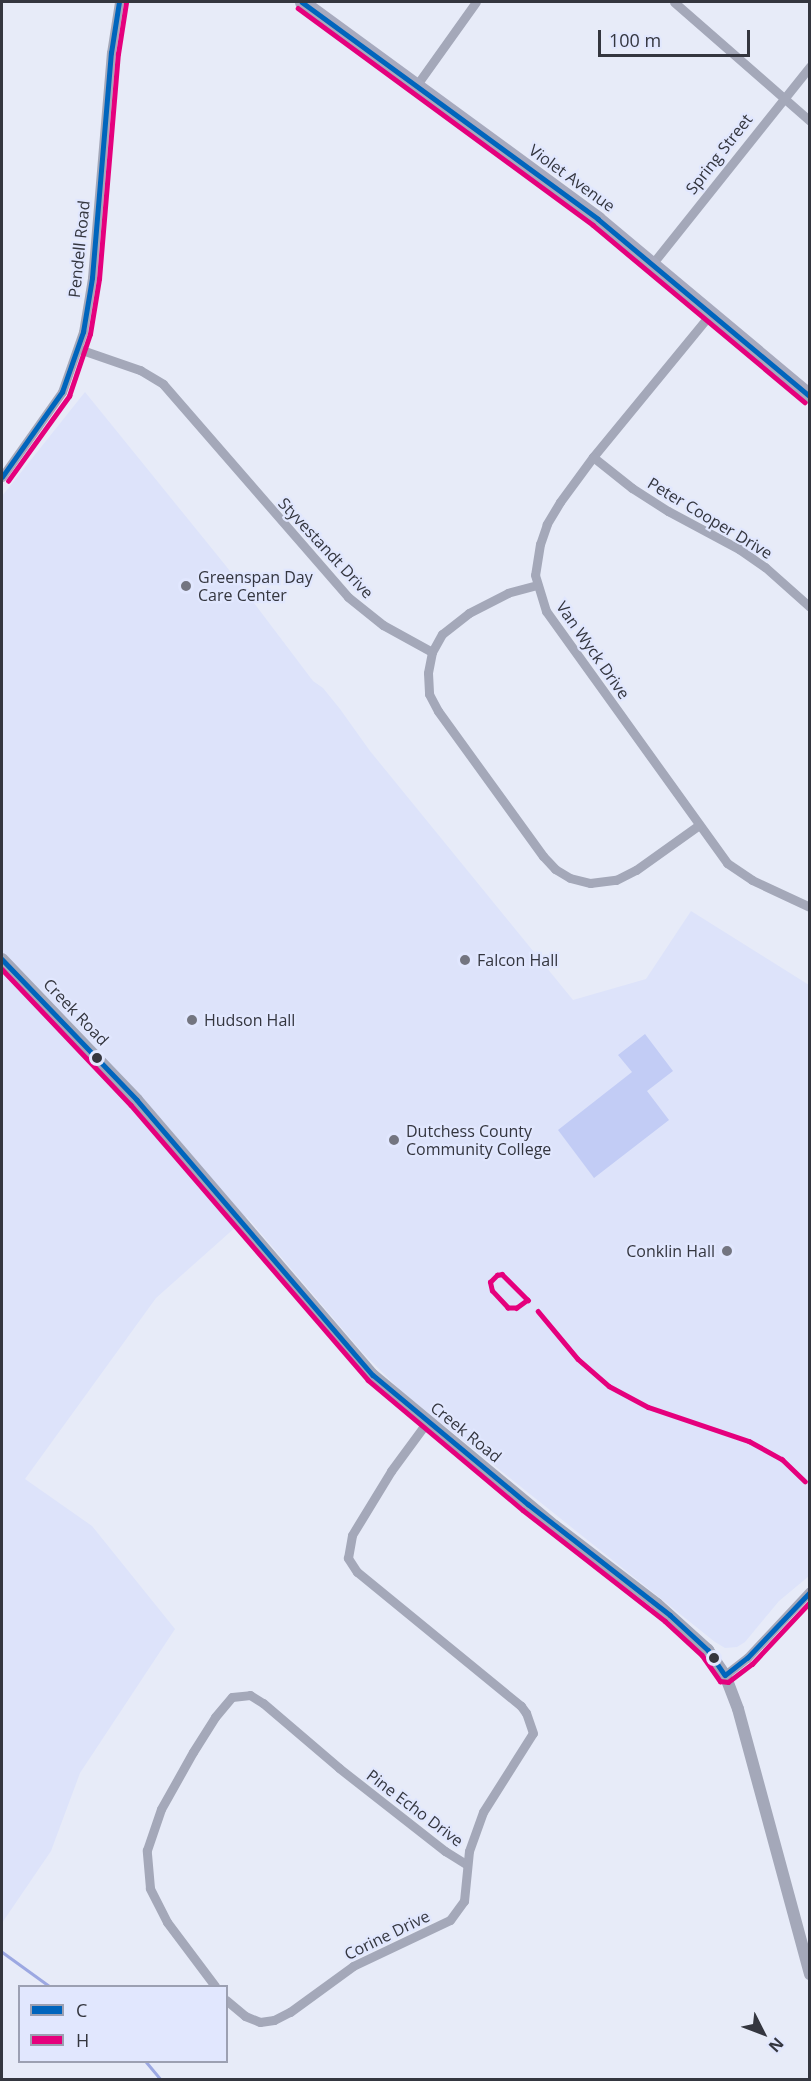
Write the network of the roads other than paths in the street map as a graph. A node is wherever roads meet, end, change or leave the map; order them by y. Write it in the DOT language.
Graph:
graph roads {
  1 [pos="119,2"];
  2 [pos="303,2"];
  3 [pos="476,2"];
  4 [pos="674,2"];
  5 [pos="810,66"];
  6 [pos="416,86"];
  7 [pos="783,98"];
  8 [pos="810,121"];
  9 [pos="653,262"];
  10 [pos="712,312"];
  11 [pos="79,349"];
  12 [pos="810,396"];
  13 [pos="593,457"];
  14 [pos="2,477"];
  15 [pos="537,585"];
  16 [pos="810,607"];
  17 [pos="432,652"];
  18 [pos="699,825"];
  19 [pos="810,908"];
  20 [pos="2,959"];
  21 [pos="427,1422"];
  22 [pos="810,1591"];
  23 [pos="725,1675"];
  24 [pos="467,1864"];
  25 [pos="810,1974"];
  26 [pos="214,1985"];
  27 [pos="228,2002"];
  1 -- 11 [label="street, Pendell Road"];
  2 -- 6 [label="main road, Violet Avenue"];
  3 -- 6 [label="street"];
  4 -- 7 [label="street"];
  5 -- 7 [label="street, Spring Street"];
  6 -- 9 [label="main road, Violet Avenue"];
  7 -- 8 [label="street"];
  7 -- 9 [label="street, Spring Street"];
  9 -- 10 [label="main road, Violet Avenue"];
  10 -- 12 [label="main road, Violet Avenue"];
  10 -- 13 [label="street, Van Wyck Drive"];
  11 -- 14 [label="street, Pendell Road"];
  11 -- 17 [label="street, Styvestandt Drive"];
  13 -- 15 [label="street, Van Wyck Drive"];
  13 -- 16 [label="street, Peter Cooper Drive"];
  15 -- 17 [label="street"];
  15 -- 18 [label="street, Van Wyck Drive"];
  17 -- 18 [label="street"];
  18 -- 19 [label="street, Van Wyck Drive"];
  20 -- 21 [label="street, Creek Road"];
  21 -- 23 [label="street, Creek Road"];
  21 -- 24 [label="street, Pine Echo Drive"];
  22 -- 23 [label="street"];
  23 -- 25 [label="street, Creek Road"];
  24 -- 26 [label="street, Pine Echo Drive"];
  24 -- 27 [label="street, Corine Drive"];
}
